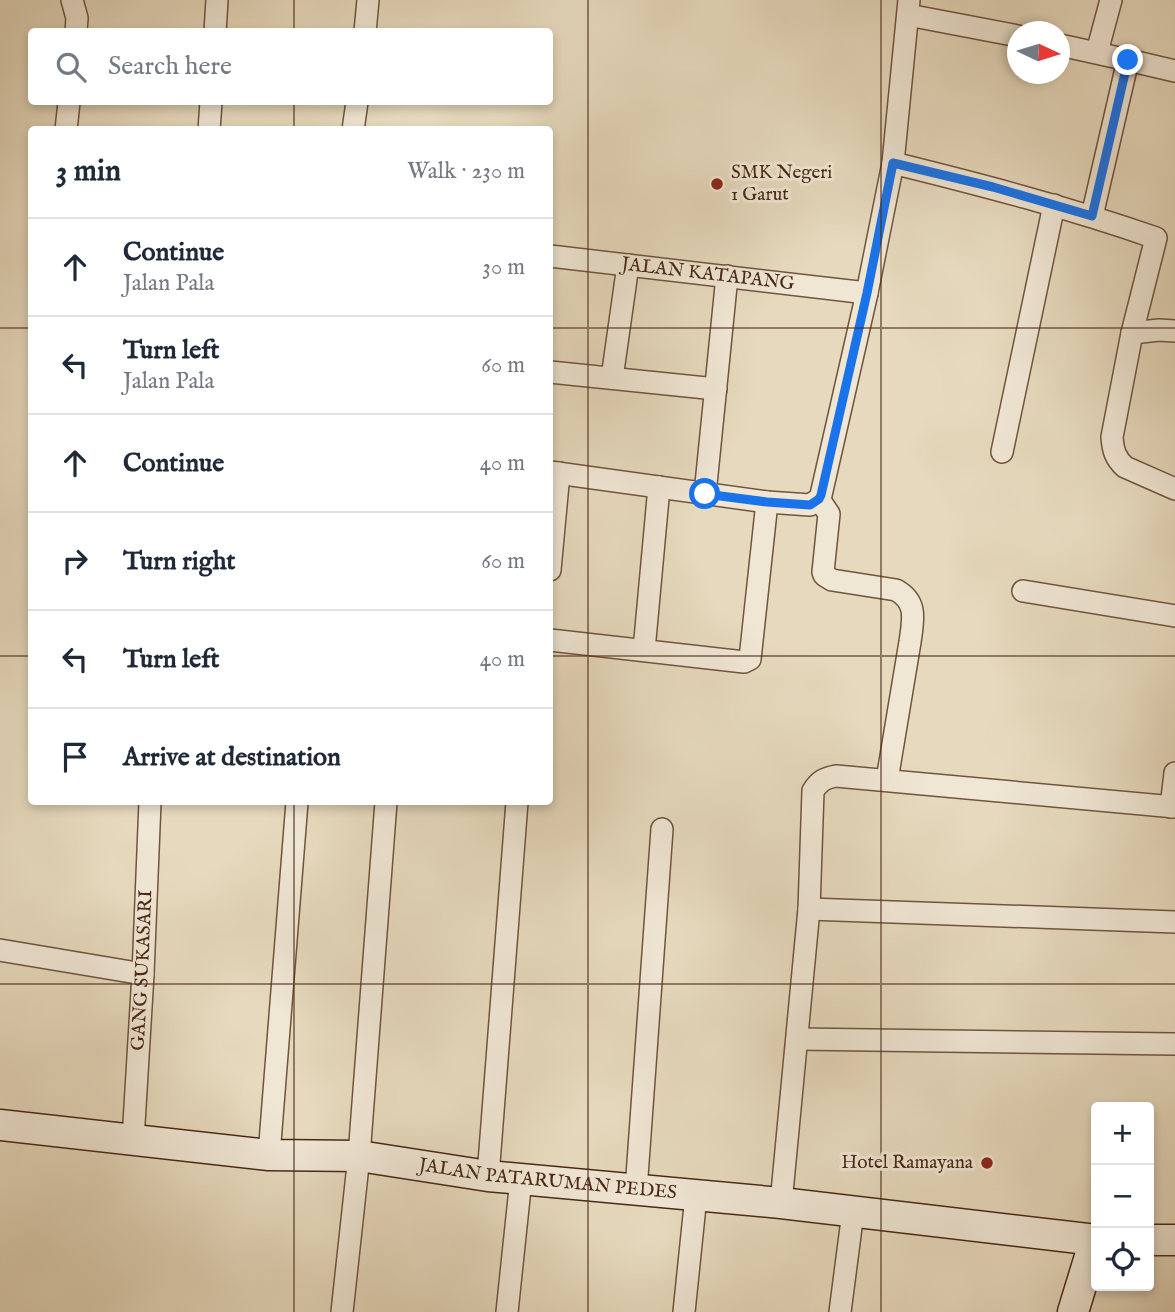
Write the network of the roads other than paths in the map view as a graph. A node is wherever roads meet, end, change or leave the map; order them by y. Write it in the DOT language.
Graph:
graph roads {
  1 [pos="72,0"];
  2 [pos="217,0"];
  3 [pos="368,0"];
  4 [pos="1111,0"];
  5 [pos="909,8"];
  6 [pos="76,28"];
  7 [pos="215,28"];
  8 [pos="365,28"];
  9 [pos="1007,33"];
  10 [pos="1070,47"];
  11 [pos="1097,52"];
  12 [pos="1128,60"];
  13 [pos="1175,71"];
  14 [pos="69,105"];
  15 [pos="211,105"];
  16 [pos="357,105"];
  17 [pos="66,126"];
  18 [pos="209,126"];
  19 [pos="354,126"];
  20 [pos="893,163"];
  21 [pos="1054,205"];
  22 [pos="1092,216"];
  23 [pos="1166,241"];
  24 [pos="553,256"];
  25 [pos="628,265"];
  26 [pos="727,276"];
  27 [pos="867,293"];
  28 [pos="1175,331"];
  29 [pos="1132,333"];
  30 [pos="553,372"];
  31 [pos="612,378"];
  32 [pos="716,389"];
  33 [pos="1003,452"];
  34 [pos="554,473"];
  35 [pos="659,487"];
  36 [pos="1175,489"];
  37 [pos="705,494"];
  38 [pos="553,497"];
  39 [pos="819,499"];
  40 [pos="767,502"];
  41 [pos="1023,591"];
  42 [pos="1175,616"];
  43 [pos="553,640"];
  44 [pos="645,650"];
  45 [pos="1175,773"];
  46 [pos="887,780"];
  47 [pos="150,805"];
  48 [pos="297,805"];
  49 [pos="386,805"];
  50 [pos="517,805"];
  51 [pos="1173,807"];
  52 [pos="662,829"];
  53 [pos="809,909"];
  54 [pos="1175,922"];
  55 [pos="0,950"];
  56 [pos="143,974"];
  57 [pos="797,1038"];
  58 [pos="1175,1044"];
  59 [pos="0,1125"];
  60 [pos="133,1140"];
  61 [pos="269,1155"];
  62 [pos="359,1156"];
  63 [pos="488,1176"];
  64 [pos="521,1179"];
  65 [pos="636,1190"];
  66 [pos="696,1196"];
  67 [pos="781,1203"];
  68 [pos="853,1212"];
  69 [pos="1091,1239"];
  70 [pos="1154,1240"];
  71 [pos="1175,1240"];
  72 [pos="1091,1256"];
  73 [pos="342,1312"];
  74 [pos="507,1312"];
  75 [pos="684,1312"];
  76 [pos="840,1312"];
  77 [pos="1073,1312"];
  1 -- 6 [label="street"];
  2 -- 7 [label="street"];
  3 -- 8 [label="street"];
  4 -- 11 [label="street"];
  5 -- 9 [label="street"];
  5 -- 20 [label="street"];
  10 -- 11 [label="street"];
  11 -- 12 [label="street"];
  12 -- 13 [label="street"];
  12 -- 22 [label="street"];
  14 -- 17 [label="street"];
  15 -- 18 [label="street"];
  16 -- 19 [label="street"];
  20 -- 21 [label="street"];
  20 -- 27 [label="street"];
  21 -- 22 [label="street"];
  21 -- 33 [label="street"];
  22 -- 23 [label="street"];
  23 -- 29 [label="street"];
  24 -- 25 [label="street, JALAN KATAPANG"];
  25 -- 26 [label="street, JALAN KATAPANG"];
  25 -- 31 [label="street"];
  26 -- 27 [label="street, JALAN KATAPANG"];
  26 -- 32 [label="street"];
  27 -- 39 [label="street"];
  28 -- 29 [label="street"];
  29 -- 36 [label="street"];
  30 -- 31 [label="street"];
  31 -- 32 [label="street"];
  32 -- 37 [label="street"];
  34 -- 35 [label="street"];
  34 -- 38 [label="street"];
  35 -- 37 [label="street"];
  35 -- 44 [label="street"];
  37 -- 40 [label="street"];
  39 -- 40 [label="street"];
  39 -- 46 [label="street"];
  40 -- 44 [label="street"];
  41 -- 42 [label="street"];
  43 -- 44 [label="street"];
  45 -- 51 [label="street"];
  46 -- 51 [label="street"];
  46 -- 53 [label="street"];
  47 -- 56 [label="street, GANG SUKASARI"];
  48 -- 61 [label="street"];
  49 -- 62 [label="street"];
  50 -- 63 [label="street"];
  52 -- 65 [label="street"];
  53 -- 54 [label="street"];
  53 -- 57 [label="street"];
  55 -- 56 [label="street"];
  56 -- 60 [label="street, GANG SUKASARI"];
  57 -- 58 [label="street"];
  57 -- 67 [label="street"];
  59 -- 60 [label="street, JALAN PATARUMAN PEDES"];
  60 -- 61 [label="street, JALAN PATARUMAN PEDES"];
  61 -- 62 [label="street, JALAN PATARUMAN PEDES"];
  62 -- 63 [label="street, JALAN PATARUMAN PEDES"];
  62 -- 73 [label="street"];
  63 -- 64 [label="street, JALAN PATARUMAN PEDES"];
  64 -- 65 [label="street, JALAN PATARUMAN PEDES"];
  64 -- 74 [label="street"];
  65 -- 66 [label="street, JALAN PATARUMAN PEDES"];
  66 -- 67 [label="street, JALAN PATARUMAN PEDES"];
  66 -- 75 [label="street"];
  67 -- 68 [label="street, JALAN PATARUMAN PEDES"];
  68 -- 69 [label="street, JALAN PATARUMAN PEDES"];
  68 -- 76 [label="street"];
  70 -- 71 [label="street"];
  72 -- 77 [label="street"];
}
